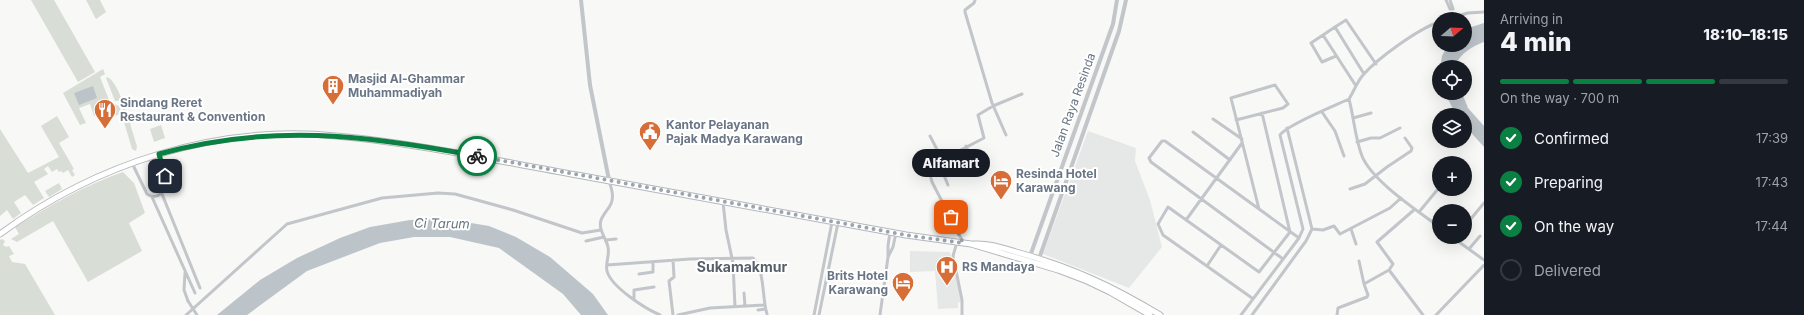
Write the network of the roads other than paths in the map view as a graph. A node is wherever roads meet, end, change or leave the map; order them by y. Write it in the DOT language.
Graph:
graph roads {
  1 [pos="581,0"];
  2 [pos="975,0"];
  3 [pos="1117,0"];
  4 [pos="1126,0"];
  5 [pos="1446,0"];
  6 [pos="1450,0"];
  7 [pos="1484,12"];
  8 [pos="1472,13"];
  9 [pos="1432,26"];
  10 [pos="1335,27"];
  11 [pos="1323,35"];
  12 [pos="1336,56"];
  13 [pos="1376,64"];
  14 [pos="1097,68"];
  15 [pos="1105,70"];
  16 [pos="1364,74"];
  17 [pos="1356,86"];
  18 [pos="1022,94"];
  19 [pos="1349,99"];
  20 [pos="993,106"];
  21 [pos="1322,112"];
  22 [pos="1262,113"];
  23 [pos="1371,113"];
  24 [pos="1353,118"];
  25 [pos="1213,119"];
  26 [pos="1236,120"];
  27 [pos="1287,128"];
  28 [pos="1400,128"];
  29 [pos="1193,132"];
  30 [pos="1006,135"];
  31 [pos="930,136"];
  32 [pos="1405,138"];
  33 [pos="1242,141"];
  34 [pos="1358,142"];
  35 [pos="966,146"];
  36 [pos="159,154"];
  37 [pos="1344,156"];
  38 [pos="971,157"];
  39 [pos="942,159"];
  40 [pos="1230,160"];
  41 [pos="938,161"];
  42 [pos="132,163"];
  43 [pos="1059,173"];
  44 [pos="1376,175"];
  45 [pos="1068,176"];
  46 [pos="1216,179"];
  47 [pos="609,180"];
  48 [pos="948,184"];
  49 [pos="1350,190"];
  50 [pos="162,194"];
  51 [pos="1432,196"];
  52 [pos="152,197"];
  53 [pos="1401,198"];
  54 [pos="1201,199"];
  55 [pos="723,202"];
  56 [pos="1484,203"];
  57 [pos="736,204"];
  58 [pos="1259,209"];
  59 [pos="1415,209"];
  60 [pos="723,211"];
  61 [pos="1419,212"];
  62 [pos="1472,218"];
  63 [pos="1186,220"];
  64 [pos="835,222"];
  65 [pos="1432,222"];
  66 [pos="1312,229"];
  67 [pos="1351,229"];
  68 [pos="601,230"];
  69 [pos="1290,232"];
  70 [pos="893,233"];
  71 [pos="0,234"];
  72 [pos="1480,236"];
  73 [pos="616,238"];
  74 [pos="1299,238"];
  75 [pos="605,239"];
  76 [pos="586,241"];
  77 [pos="957,242"];
  78 [pos="963,243"];
  79 [pos="971,244"];
  80 [pos="1356,244"];
  81 [pos="1462,244"];
  82 [pos="1221,245"];
  83 [pos="183,247"];
  84 [pos="1469,249"];
  85 [pos="176,251"];
  86 [pos="1274,252"];
  87 [pos="1030,256"];
  88 [pos="1040,256"];
  89 [pos="731,257"];
  90 [pos="888,257"];
  91 [pos="1283,258"];
  92 [pos="673,260"];
  93 [pos="1484,260"];
  94 [pos="1359,261"];
  95 [pos="653,262"];
  96 [pos="1028,262"];
  97 [pos="607,265"];
  98 [pos="1484,265"];
  99 [pos="1207,266"];
  100 [pos="1389,270"];
  101 [pos="186,271"];
  102 [pos="639,274"];
  103 [pos="1267,278"];
  104 [pos="1275,284"];
  105 [pos="1364,284"];
  106 [pos="654,287"];
  107 [pos="200,288"];
  108 [pos="196,293"];
  109 [pos="744,293"];
  110 [pos="1252,298"];
  111 [pos="634,299"];
  112 [pos="764,304"];
  113 [pos="745,306"];
  114 [pos="735,307"];
  115 [pos="765,309"];
  116 [pos="758,310"];
  117 [pos="767,314"];
  118 [pos="186,315"];
  119 [pos="197,315"];
  120 [pos="660,315"];
  121 [pos="673,315"];
  122 [pos="678,315"];
  123 [pos="814,315"];
  124 [pos="819,315"];
  125 [pos="880,315"];
  126 [pos="962,315"];
  127 [pos="1150,315"];
  128 [pos="1160,315"];
  129 [pos="1241,315"];
  130 [pos="1252,315"];
  131 [pos="1337,315"];
  132 [pos="1423,315"];
  133 [pos="1436,315"];
  1 -- 47 [label="street"];
  2 -- 20 [label="street"];
  3 -- 14 [label="street, Jalan Raya Resinda"];
  4 -- 15 [label="street, Jalan Raya Resinda"];
  5 -- 6 [label="street"];
  7 -- 8 [label="street"];
  9 -- 13 [label="street"];
  10 -- 11 [label="street"];
  10 -- 13 [label="street"];
  10 -- 16 [label="street"];
  11 -- 12 [label="street"];
  11 -- 12 [label="street"];
  12 -- 17 [label="street"];
  13 -- 16 [label="street"];
  14 -- 15 [label="street"];
  14 -- 43 [label="street, Jalan Raya Resinda"];
  15 -- 45 [label="street, Jalan Raya Resinda"];
  16 -- 17 [label="street"];
  17 -- 19 [label="street"];
  18 -- 20 [label="street"];
  19 -- 21 [label="street"];
  19 -- 24 [label="street"];
  20 -- 30 [label="street"];
  20 -- 35 [label="street"];
  21 -- 27 [label="street"];
  21 -- 37 [label="street"];
  22 -- 26 [label="street"];
  22 -- 26 [label="street"];
  22 -- 69 [label="street"];
  23 -- 24 [label="street"];
  24 -- 34 [label="street"];
  25 -- 33 [label="street"];
  26 -- 33 [label="street"];
  27 -- 66 [label="street"];
  27 -- 74 [label="street"];
  28 -- 34 [label="street"];
  29 -- 40 [label="street"];
  31 -- 39 [label="street"];
  32 -- 44 [label="street"];
  33 -- 40 [label="street"];
  33 -- 58 [label="street"];
  34 -- 44 [label="street"];
  35 -- 38 [label="street"];
  35 -- 39 [label="street"];
  36 -- 42 [label="main road"];
  36 -- 47 [label="main road"];
  36 -- 50 [label="street"];
  39 -- 41 [label="street"];
  40 -- 46 [label="street"];
  41 -- 48 [label="street"];
  41 -- 78 [label="street"];
  42 -- 52 [label="street"];
  42 -- 71 [label="main road"];
  43 -- 45 [label="street"];
  43 -- 87 [label="street, Jalan Raya Resinda"];
  44 -- 49 [label="street"];
  44 -- 53 [label="street"];
  45 -- 88 [label="street, Jalan Raya Resinda"];
  46 -- 54 [label="street"];
  46 -- 54 [label="street"];
  46 -- 58 [label="street"];
  47 -- 55 [label="main road"];
  47 -- 68 [label="street"];
  50 -- 52 [label="street"];
  50 -- 83 [label="street"];
  51 -- 61 [label="street"];
  52 -- 85 [label="street"];
  53 -- 59 [label="street"];
  53 -- 67 [label="street"];
  54 -- 63 [label="street"];
  54 -- 86 [label="street"];
  55 -- 57 [label="main road"];
  55 -- 60 [label="street"];
  56 -- 62 [label="street"];
  57 -- 60 [label="street"];
  57 -- 64 [label="main road"];
  58 -- 69 [label="street"];
  59 -- 61 [label="street"];
  59 -- 100 [label="street"];
  60 -- 89 [label="street"];
  61 -- 65 [label="street"];
  63 -- 82 [label="street"];
  63 -- 99 [label="street"];
  64 -- 70 [label="main road"];
  64 -- 123 [label="street"];
  64 -- 124 [label="street"];
  66 -- 67 [label="street"];
  66 -- 104 [label="street"];
  67 -- 80 [label="street"];
  68 -- 75 [label="street"];
  68 -- 118 [label="street"];
  69 -- 74 [label="street"];
  69 -- 86 [label="street"];
  70 -- 77 [label="main road"];
  70 -- 90 [label="street"];
  70 -- 90 [label="street"];
  72 -- 84 [label="street"];
  73 -- 75 [label="street"];
  74 -- 91 [label="street"];
  75 -- 76 [label="street"];
  75 -- 97 [label="street"];
  77 -- 78 [label="main road"];
  77 -- 126 [label="street"];
  78 -- 79 [label="main road"];
  79 -- 87 [label="main road"];
  79 -- 96 [label="main road"];
  81 -- 84 [label="street"];
  82 -- 86 [label="street"];
  82 -- 99 [label="street"];
  83 -- 85 [label="street"];
  83 -- 107 [label="street"];
  84 -- 93 [label="street"];
  85 -- 101 [label="street"];
  86 -- 91 [label="street"];
  87 -- 96 [label="street, Jalan Raya Resinda"];
  87 -- 128 [label="main road"];
  89 -- 92 [label="street"];
  89 -- 112 [label="street"];
  89 -- 114 [label="street"];
  90 -- 125 [label="street"];
  91 -- 103 [label="street"];
  92 -- 95 [label="street"];
  92 -- 121 [label="street"];
  94 -- 105 [label="street"];
  95 -- 97 [label="street"];
  95 -- 102 [label="street"];
  96 -- 127 [label="main road"];
  97 -- 111 [label="street"];
  98 -- 133 [label="street"];
  99 -- 110 [label="street"];
  100 -- 105 [label="street"];
  100 -- 132 [label="street"];
  101 -- 108 [label="street"];
  101 -- 119 [label="street, bridge"];
  103 -- 104 [label="street"];
  103 -- 110 [label="street"];
  104 -- 130 [label="street"];
  105 -- 131 [label="street"];
  106 -- 111 [label="street"];
  109 -- 113 [label="street"];
  110 -- 129 [label="street"];
  111 -- 120 [label="street"];
  112 -- 113 [label="street"];
  112 -- 115 [label="street"];
  113 -- 114 [label="street"];
  114 -- 122 [label="street"];
  115 -- 116 [label="street"];
  115 -- 117 [label="street"];
}
